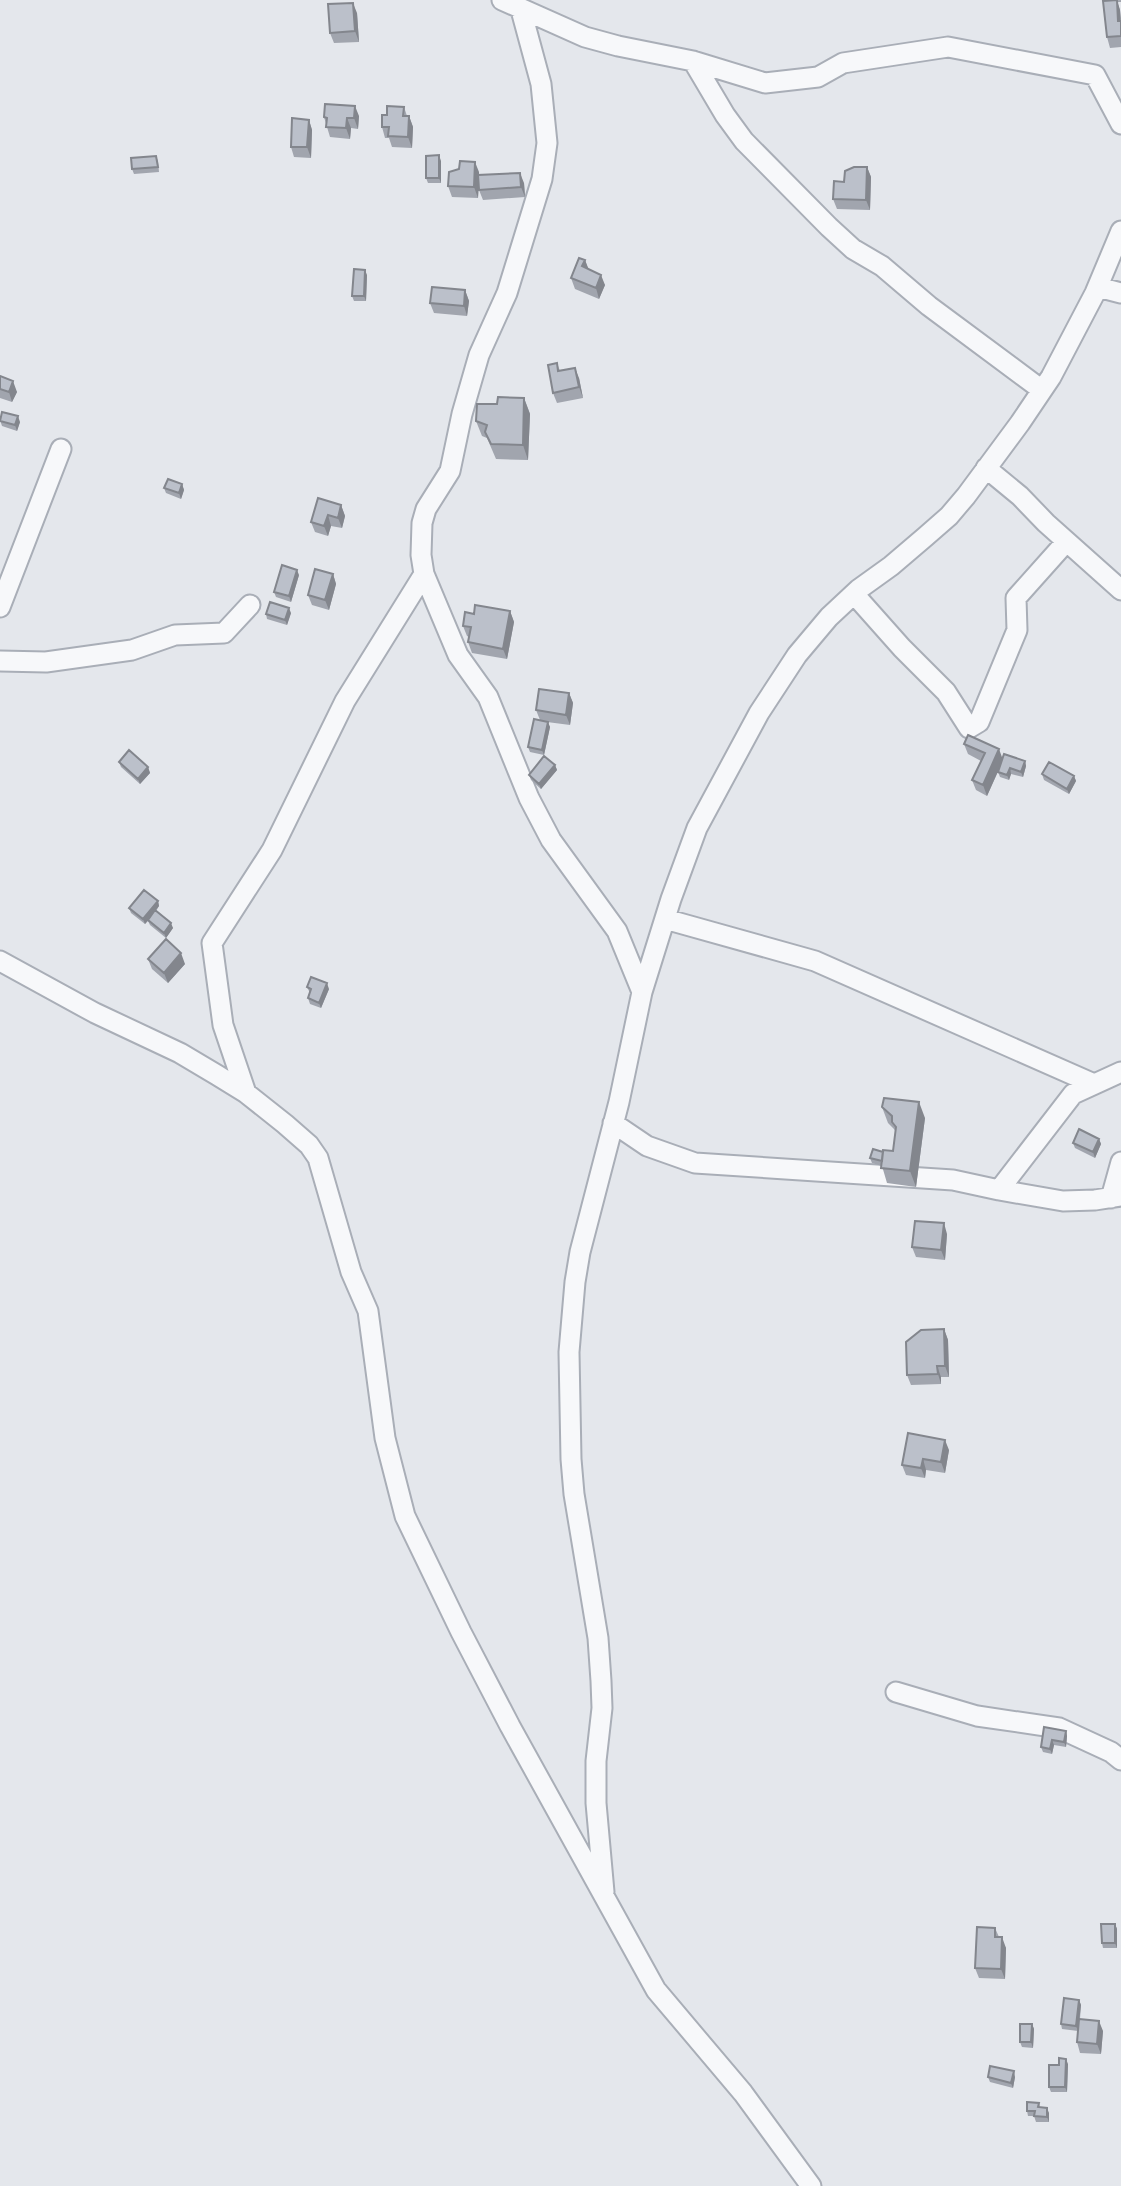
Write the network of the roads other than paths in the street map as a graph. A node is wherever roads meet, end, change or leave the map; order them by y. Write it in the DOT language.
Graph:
graph roads {
  1 [pos="502,0"];
  2 [pos="521,10"];
  3 [pos="693,61"];
  4 [pos="1121,124"];
  5 [pos="1121,231"];
  6 [pos="1098,287"];
  7 [pos="1121,293"];
  8 [pos="1042,390"];
  9 [pos="61,449"];
  10 [pos="986,468"];
  11 [pos="1066,542"];
  12 [pos="424,574"];
  13 [pos="1121,590"];
  14 [pos="854,594"];
  15 [pos="250,605"];
  16 [pos="0,607"];
  17 [pos="0,661"];
  18 [pos="665,919"];
  19 [pos="0,961"];
  20 [pos="642,992"];
  21 [pos="1121,1072"];
  22 [pos="1094,1084"];
  23 [pos="246,1094"];
  24 [pos="613,1123"];
  25 [pos="1121,1162"];
  26 [pos="999,1190"];
  27 [pos="1116,1197"];
  28 [pos="896,1692"];
  29 [pos="1121,1760"];
  30 [pos="604,1892"];
  31 [pos="811,2186"];
  1 -- 2 [label="street"];
  2 -- 3 [label="street"];
  2 -- 12 [label="street"];
  3 -- 4 [label="street"];
  3 -- 8 [label="street"];
  5 -- 6 [label="street"];
  6 -- 7 [label="street"];
  6 -- 8 [label="street"];
  8 -- 10 [label="street"];
  9 -- 16 [label="street"];
  10 -- 11 [label="street"];
  10 -- 14 [label="street"];
  11 -- 13 [label="street"];
  11 -- 14 [label="street"];
  12 -- 20 [label="street"];
  12 -- 23 [label="street"];
  14 -- 18 [label="street"];
  15 -- 17 [label="street"];
  18 -- 20 [label="street"];
  18 -- 22 [label="street"];
  19 -- 23 [label="street"];
  20 -- 24 [label="street"];
  21 -- 22 [label="street"];
  22 -- 26 [label="street"];
  23 -- 30 [label="street"];
  24 -- 26 [label="street"];
  24 -- 30 [label="street"];
  25 -- 27 [label="street"];
  26 -- 27 [label="street"];
  28 -- 29 [label="street"];
  30 -- 31 [label="street"];
}
